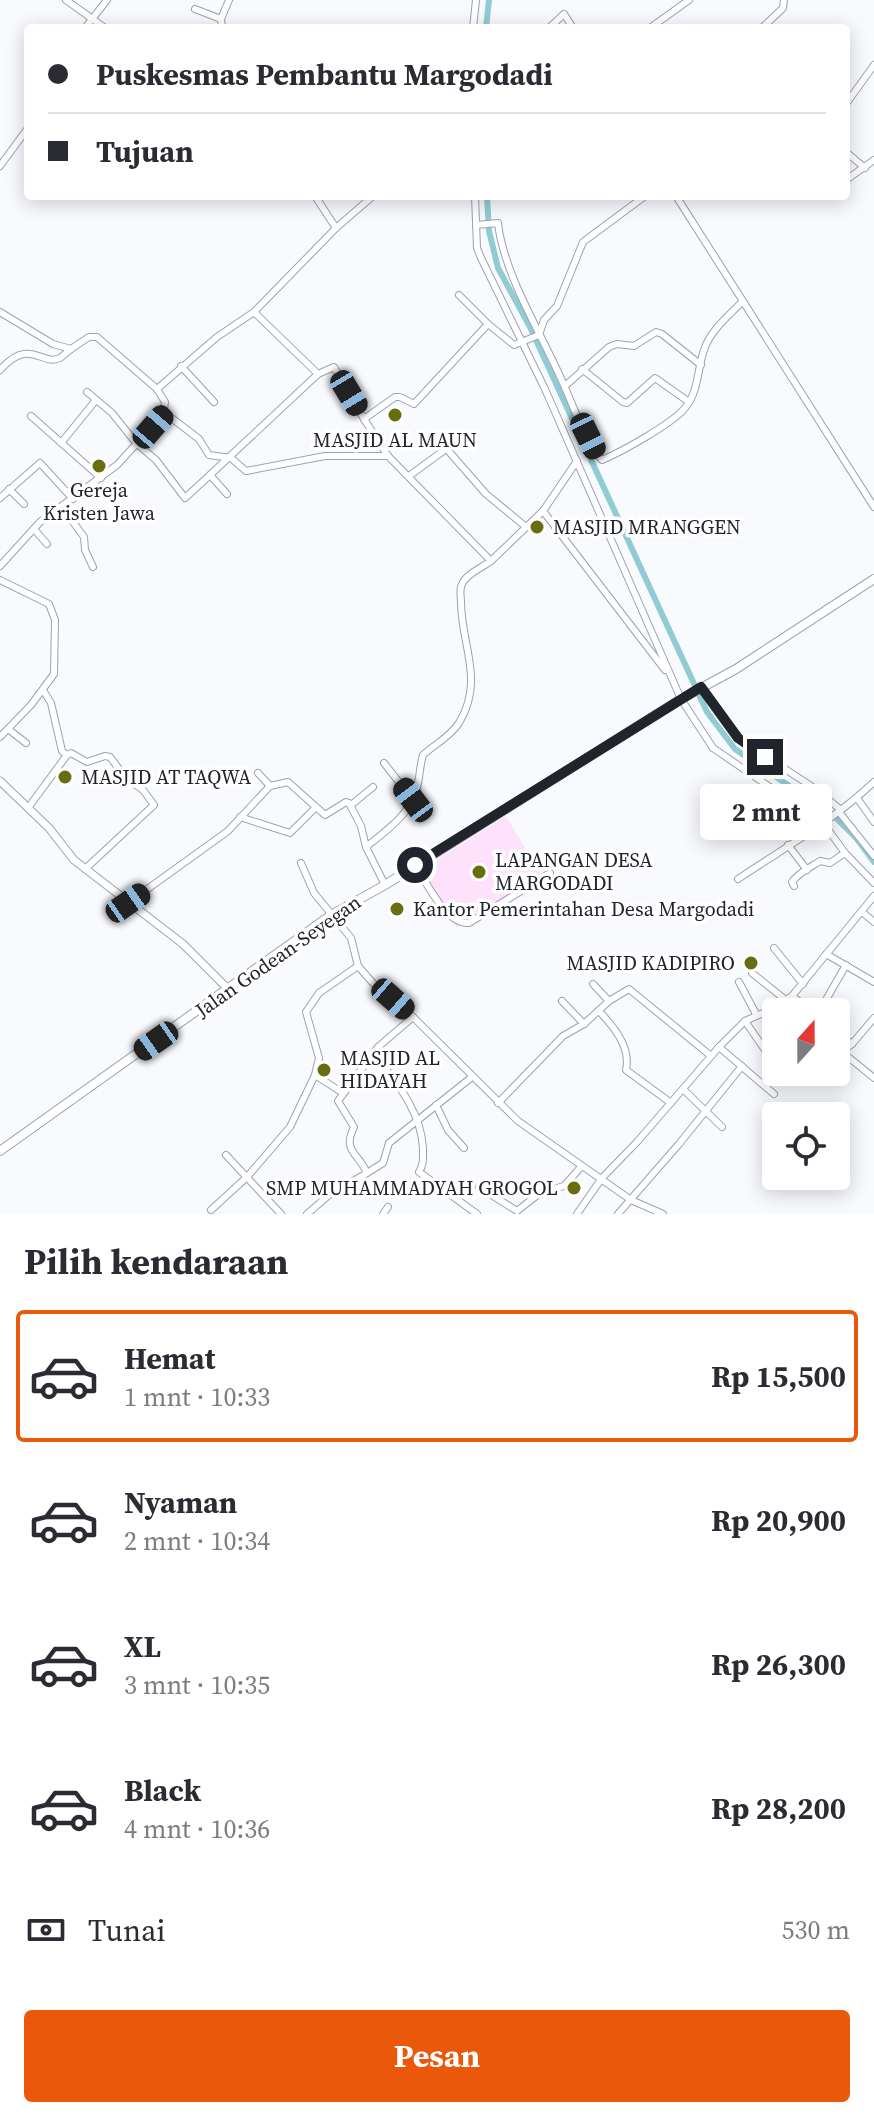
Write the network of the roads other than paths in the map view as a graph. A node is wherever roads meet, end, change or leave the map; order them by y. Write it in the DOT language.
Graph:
graph roads {
  1 [pos="66,0"];
  2 [pos="107,0"];
  3 [pos="229,0"];
  4 [pos="476,0"];
  5 [pos="689,0"];
  6 [pos="784,0"];
  7 [pos="195,9"];
  8 [pos="93,19"];
  9 [pos="221,19"];
  10 [pos="89,24"];
  11 [pos="100,24"];
  12 [pos="222,24"];
  13 [pos="473,24"];
  14 [pos="553,24"];
  15 [pos="570,24"];
  16 [pos="656,24"];
  17 [pos="766,24"];
  18 [pos="874,65"];
  19 [pos="850,98"];
  20 [pos="24,133"];
  21 [pos="850,155"];
  22 [pos="874,160"];
  23 [pos="0,166"];
  24 [pos="865,168"];
  25 [pos="850,177"];
  26 [pos="318,200"];
  27 [pos="368,200"];
  28 [pos="476,200"];
  29 [pos="640,200"];
  30 [pos="678,200"];
  31 [pos="480,224"];
  32 [pos="336,228"];
  33 [pos="459,295"];
  34 [pos="742,302"];
  35 [pos="0,312"];
  36 [pos="254,312"];
  37 [pos="488,324"];
  38 [pos="540,334"];
  39 [pos="524,342"];
  40 [pos="71,349"];
  41 [pos="701,365"];
  42 [pos="181,366"];
  43 [pos="582,369"];
  44 [pos="0,370"];
  45 [pos="318,374"];
  46 [pos="565,386"];
  47 [pos="157,389"];
  48 [pos="87,392"];
  49 [pos="96,400"];
  50 [pos="214,402"];
  51 [pos="689,402"];
  52 [pos="165,413"];
  53 [pos="31,416"];
  54 [pos="364,419"];
  55 [pos="61,443"];
  56 [pos="136,443"];
  57 [pos="454,443"];
  58 [pos="442,445"];
  59 [pos="388,456"];
  60 [pos="231,458"];
  61 [pos="577,461"];
  62 [pos="210,475"];
  63 [pos="409,476"];
  64 [pos="101,478"];
  65 [pos="9,489"];
  66 [pos="227,494"];
  67 [pos="0,498"];
  68 [pos="73,499"];
  69 [pos="24,504"];
  70 [pos="62,507"];
  71 [pos="874,507"];
  72 [pos="543,511"];
  73 [pos="526,527"];
  74 [pos="34,529"];
  75 [pos="47,544"];
  76 [pos="491,561"];
  77 [pos="0,566"];
  78 [pos="93,567"];
  79 [pos="874,579"];
  80 [pos="0,580"];
  81 [pos="672,679"];
  82 [pos="700,688"];
  83 [pos="43,690"];
  84 [pos="684,698"];
  85 [pos="8,729"];
  86 [pos="0,737"];
  87 [pos="26,743"];
  88 [pos="67,755"];
  89 [pos="384,763"];
  90 [pos="258,773"];
  91 [pos="0,781"];
  92 [pos="874,782"];
  93 [pos="270,786"];
  94 [pos="373,787"];
  95 [pos="857,798"];
  96 [pos="413,800"];
  97 [pos="351,805"];
  98 [pos="316,807"];
  99 [pos="28,808"];
  100 [pos="839,812"];
  101 [pos="240,817"];
  102 [pos="827,822"];
  103 [pos="874,822"];
  104 [pos="788,845"];
  105 [pos="871,846"];
  106 [pos="366,847"];
  107 [pos="845,853"];
  108 [pos="874,856"];
  109 [pos="301,863"];
  110 [pos="415,865"];
  111 [pos="85,869"];
  112 [pos="807,870"];
  113 [pos="550,873"];
  114 [pos="738,879"];
  115 [pos="874,883"];
  116 [pos="385,885"];
  117 [pos="794,886"];
  118 [pos="874,896"];
  119 [pos="128,903"];
  120 [pos="862,912"];
  121 [pos="331,915"];
  122 [pos="874,922"];
  123 [pos="774,948"];
  124 [pos="826,954"];
  125 [pos="846,965"];
  126 [pos="358,966"];
  127 [pos="752,973"];
  128 [pos="739,982"];
  129 [pos="874,982"];
  130 [pos="593,984"];
  131 [pos="803,984"];
  132 [pos="229,990"];
  133 [pos="790,998"];
  134 [pos="827,998"];
  135 [pos="562,1001"];
  136 [pos="609,1001"];
  137 [pos="599,1011"];
  138 [pos="762,1012"];
  139 [pos="756,1014"];
  140 [pos="413,1017"];
  141 [pos="874,1018"];
  142 [pos="745,1021"];
  143 [pos="584,1024"];
  144 [pos="852,1044"];
  145 [pos="762,1046"];
  146 [pos="719,1047"];
  147 [pos="374,1053"];
  148 [pos="711,1056"];
  149 [pos="850,1058"];
  150 [pos="742,1066"];
  151 [pos="315,1075"];
  152 [pos="472,1077"];
  153 [pos="874,1078"];
  154 [pos="683,1089"];
  155 [pos="343,1093"];
  156 [pos="774,1094"];
  157 [pos="498,1103"];
  158 [pos="671,1103"];
  159 [pos="436,1105"];
  160 [pos="705,1110"];
  161 [pos="417,1118"];
  162 [pos="722,1127"];
  163 [pos="464,1148"];
  164 [pos="0,1151"];
  165 [pos="226,1155"];
  166 [pos="581,1167"];
  167 [pos="367,1173"];
  168 [pos="247,1177"];
  169 [pos="602,1178"];
  170 [pos="479,1187"];
  171 [pos="631,1200"];
  172 [pos="388,1207"];
  173 [pos="211,1210"];
  174 [pos="515,1212"];
  175 [pos="276,1213"];
  176 [pos="662,1213"];
  177 [pos="307,1214"];
  178 [pos="383,1214"];
  179 [pos="477,1214"];
  180 [pos="577,1214"];
  181 [pos="618,1214"];
  1 -- 8 [label="street"];
  2 -- 8 [label="street"];
  3 -- 9 [label="street"];
  4 -- 13 [label="street"];
  5 -- 16 [label="street"];
  6 -- 17 [label="street"];
  7 -- 9 [label="street"];
  8 -- 10 [label="street"];
  8 -- 11 [label="street"];
  9 -- 12 [label="street"];
  14 -- 15 [label="street"];
  18 -- 19 [label="street"];
  20 -- 23 [label="street"];
  21 -- 24 [label="street"];
  22 -- 24 [label="street"];
  24 -- 25 [label="street"];
  26 -- 32 [label="street"];
  27 -- 32 [label="street"];
  28 -- 31 [label="street"];
  29 -- 38 [label="street"];
  30 -- 34 [label="street"];
  31 -- 38 [label="street"];
  31 -- 39 [label="street"];
  32 -- 36 [label="street"];
  33 -- 37 [label="street"];
  34 -- 41 [label="street"];
  34 -- 71 [label="street"];
  35 -- 40 [label="street"];
  36 -- 42 [label="street"];
  36 -- 45 [label="street"];
  37 -- 39 [label="street"];
  37 -- 54 [label="street"];
  38 -- 39 [label="street"];
  38 -- 46 [label="street"];
  39 -- 61 [label="street"];
  40 -- 44 [label="street"];
  40 -- 47 [label="street"];
  41 -- 43 [label="street"];
  41 -- 51 [label="street"];
  42 -- 47 [label="street"];
  42 -- 50 [label="street"];
  43 -- 46 [label="street"];
  43 -- 51 [label="street"];
  45 -- 54 [label="street"];
  45 -- 60 [label="street"];
  46 -- 51 [label="street"];
  47 -- 52 [label="street"];
  48 -- 49 [label="street"];
  49 -- 55 [label="street"];
  49 -- 56 [label="street"];
  52 -- 56 [label="street"];
  52 -- 60 [label="street"];
  53 -- 55 [label="street"];
  54 -- 59 [label="street"];
  55 -- 64 [label="street"];
  56 -- 62 [label="street"];
  56 -- 64 [label="street"];
  57 -- 58 [label="street"];
  58 -- 63 [label="street"];
  58 -- 73 [label="street"];
  59 -- 60 [label="street"];
  59 -- 63 [label="street"];
  60 -- 62 [label="street"];
  61 -- 72 [label="street"];
  61 -- 81 [label="street"];
  62 -- 66 [label="street"];
  63 -- 76 [label="street"];
  64 -- 68 [label="street"];
  65 -- 67 [label="street"];
  65 -- 68 [label="street"];
  65 -- 69 [label="street"];
  68 -- 70 [label="street"];
  70 -- 74 [label="street"];
  70 -- 78 [label="street"];
  72 -- 73 [label="street"];
  72 -- 81 [label="street"];
  73 -- 76 [label="street"];
  74 -- 75 [label="street"];
  74 -- 77 [label="street"];
  76 -- 96 [label="street"];
  79 -- 82 [label="main road, Jalan Godean-Seyegan"];
  80 -- 83 [label="street"];
  81 -- 84 [label="street"];
  82 -- 84 [label="main road, Jalan Godean-Seyegan"];
  82 -- 100 [label="street"];
  83 -- 85 [label="street"];
  83 -- 88 [label="street"];
  84 -- 102 [label="street"];
  84 -- 110 [label="main road, Jalan Godean-Seyegan"];
  85 -- 86 [label="street"];
  85 -- 87 [label="street"];
  88 -- 99 [label="street"];
  88 -- 111 [label="street"];
  89 -- 96 [label="street"];
  90 -- 93 [label="street"];
  91 -- 99 [label="street"];
  92 -- 95 [label="street"];
  93 -- 98 [label="street"];
  93 -- 101 [label="street"];
  94 -- 97 [label="street"];
  95 -- 100 [label="street"];
  95 -- 103 [label="street"];
  96 -- 106 [label="street"];
  97 -- 98 [label="street"];
  97 -- 106 [label="street"];
  98 -- 101 [label="street"];
  99 -- 111 [label="street"];
  100 -- 102 [label="street"];
  100 -- 105 [label="street"];
  101 -- 119 [label="street"];
  102 -- 104 [label="street"];
  102 -- 107 [label="street"];
  104 -- 112 [label="street"];
  104 -- 114 [label="street"];
  105 -- 108 [label="street"];
  106 -- 116 [label="street"];
  107 -- 112 [label="street"];
  107 -- 115 [label="street"];
  109 -- 121 [label="street"];
  110 -- 113 [label="street"];
  110 -- 116 [label="main road, Jalan Godean-Seyegan"];
  111 -- 119 [label="street"];
  112 -- 117 [label="street"];
  116 -- 121 [label="main road, Jalan Godean-Seyegan"];
  118 -- 120 [label="street"];
  119 -- 132 [label="street"];
  120 -- 122 [label="street"];
  120 -- 124 [label="street"];
  121 -- 126 [label="street"];
  121 -- 132 [label="main road, Jalan Godean-Seyegan"];
  123 -- 131 [label="street"];
  124 -- 125 [label="street"];
  124 -- 131 [label="street"];
  125 -- 129 [label="street"];
  125 -- 134 [label="street"];
  126 -- 140 [label="street"];
  126 -- 151 [label="street"];
  127 -- 133 [label="street"];
  128 -- 139 [label="street"];
  130 -- 136 [label="street"];
  131 -- 133 [label="street"];
  132 -- 164 [label="main road, Jalan Godean-Seyegan"];
  135 -- 143 [label="street"];
  136 -- 137 [label="street"];
  136 -- 148 [label="street"];
  137 -- 143 [label="street"];
  137 -- 158 [label="street"];
  138 -- 139 [label="street"];
  139 -- 142 [label="street"];
  140 -- 147 [label="street"];
  140 -- 152 [label="street"];
  141 -- 144 [label="street"];
  142 -- 145 [label="street"];
  142 -- 146 [label="street"];
  143 -- 157 [label="street"];
  146 -- 148 [label="street"];
  146 -- 150 [label="street"];
  147 -- 155 [label="street"];
  147 -- 161 [label="street"];
  148 -- 154 [label="street"];
  149 -- 153 [label="street"];
  150 -- 156 [label="street"];
  150 -- 160 [label="street"];
  151 -- 155 [label="street"];
  151 -- 168 [label="street"];
  152 -- 157 [label="street"];
  152 -- 159 [label="street"];
  154 -- 158 [label="street"];
  154 -- 160 [label="street"];
  155 -- 167 [label="street"];
  157 -- 166 [label="street"];
  158 -- 169 [label="street"];
  159 -- 161 [label="street"];
  159 -- 163 [label="street"];
  160 -- 162 [label="street"];
  160 -- 171 [label="street"];
  161 -- 167 [label="street"];
  161 -- 179 [label="street"];
  165 -- 168 [label="street"];
  166 -- 169 [label="street"];
  166 -- 174 [label="street"];
  167 -- 177 [label="street"];
  168 -- 173 [label="street"];
  168 -- 175 [label="street"];
  169 -- 171 [label="street"];
  169 -- 180 [label="street"];
  170 -- 174 [label="street"];
  171 -- 176 [label="street"];
  171 -- 181 [label="street"];
  172 -- 178 [label="street"];
}
